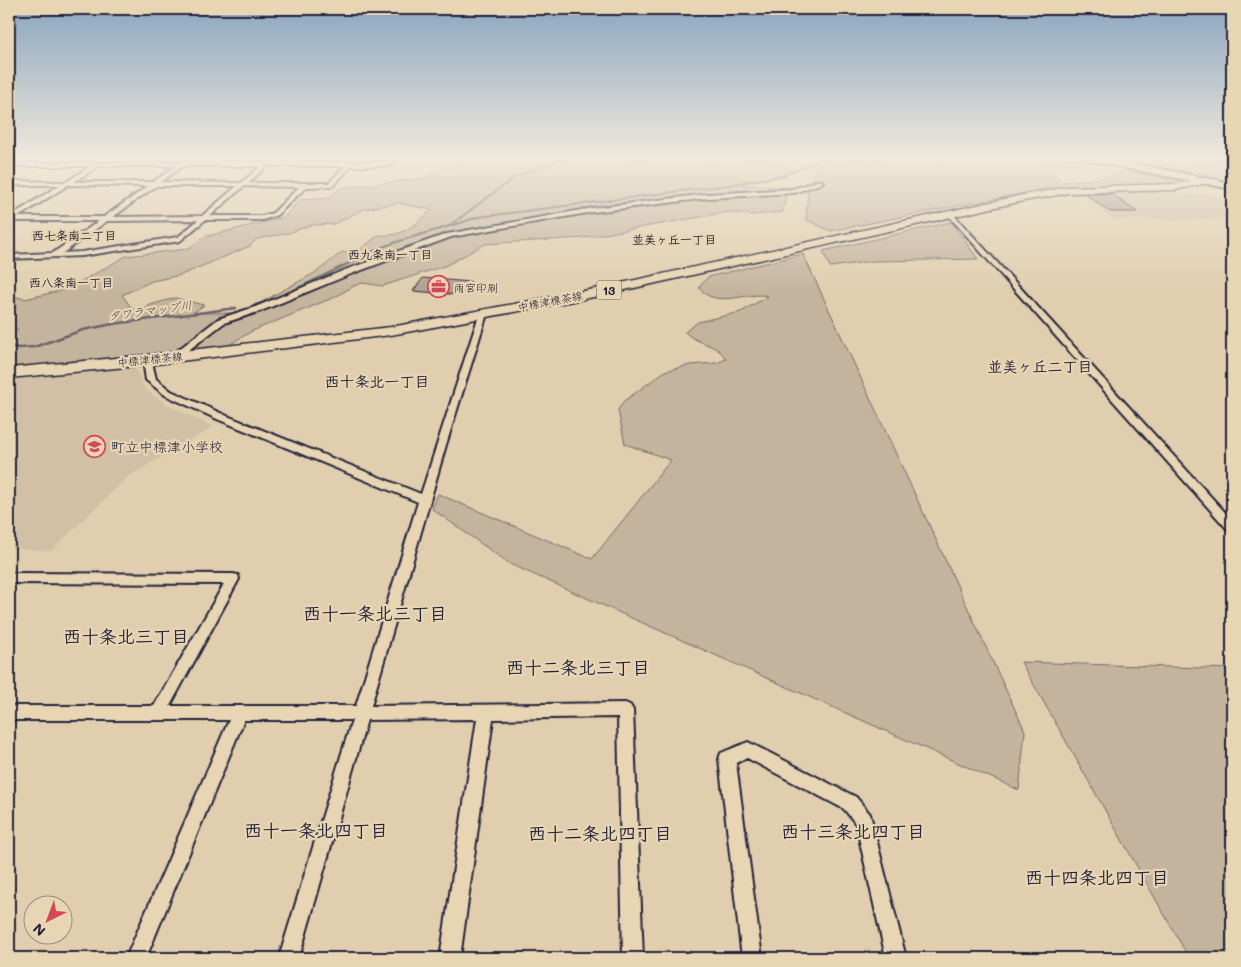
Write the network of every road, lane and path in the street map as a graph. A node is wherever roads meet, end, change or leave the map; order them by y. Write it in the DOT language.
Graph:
graph roads {
  1 [pos="35,203"];
  2 [pos="127,203"];
  3 [pos="222,203"];
  4 [pos="286,203"];
  5 [pos="652,203"];
  6 [pos="1000,203"];
  7 [pos="950,214"];
  8 [pos="9,219"];
  9 [pos="105,219"];
  10 [pos="204,220"];
  11 [pos="54,256"];
  12 [pos="9,257"];
  13 [pos="483,314"];
  14 [pos="174,357"];
  15 [pos="148,360"];
  16 [pos="9,373"];
  17 [pos="425,500"];
  18 [pos="1232,527"];
  19 [pos="9,578"];
  20 [pos="486,711"];
  21 [pos="9,712"];
  22 [pos="159,712"];
  23 [pos="240,712"];
  24 [pos="363,713"];
  25 [pos="136,958"];
  26 [pos="290,958"];
  27 [pos="450,958"];
  28 [pos="633,958"];
  29 [pos="752,958"];
  30 [pos="896,958"];
  1 -- 8 [label="street"];
  2 -- 9 [label="street"];
  3 -- 10 [label="street"];
  4 -- 10 [label="street"];
  5 -- 14 [label="street"];
  6 -- 7 [label="main road, 中標津標茶線 / 13"];
  7 -- 13 [label="main road, 中標津標茶線 / 13"];
  7 -- 18 [label="street"];
  8 -- 9 [label="street"];
  9 -- 10 [label="street"];
  9 -- 11 [label="street"];
  10 -- 11 [label="street"];
  11 -- 12 [label="street"];
  13 -- 14 [label="main road, 中標津標茶線 / 13"];
  13 -- 17 [label="street"];
  14 -- 15 [label="main road, 中標津標茶線 / 13"];
  15 -- 16 [label="main road, 中標津標茶線 / 13"];
  15 -- 17 [label="street"];
  17 -- 24 [label="street"];
  19 -- 22 [label="street"];
  20 -- 24 [label="street"];
  20 -- 27 [label="street"];
  20 -- 28 [label="street"];
  21 -- 22 [label="street"];
  22 -- 23 [label="street"];
  23 -- 24 [label="street"];
  23 -- 25 [label="street"];
  24 -- 26 [label="street"];
  29 -- 30 [label="street"];
}
